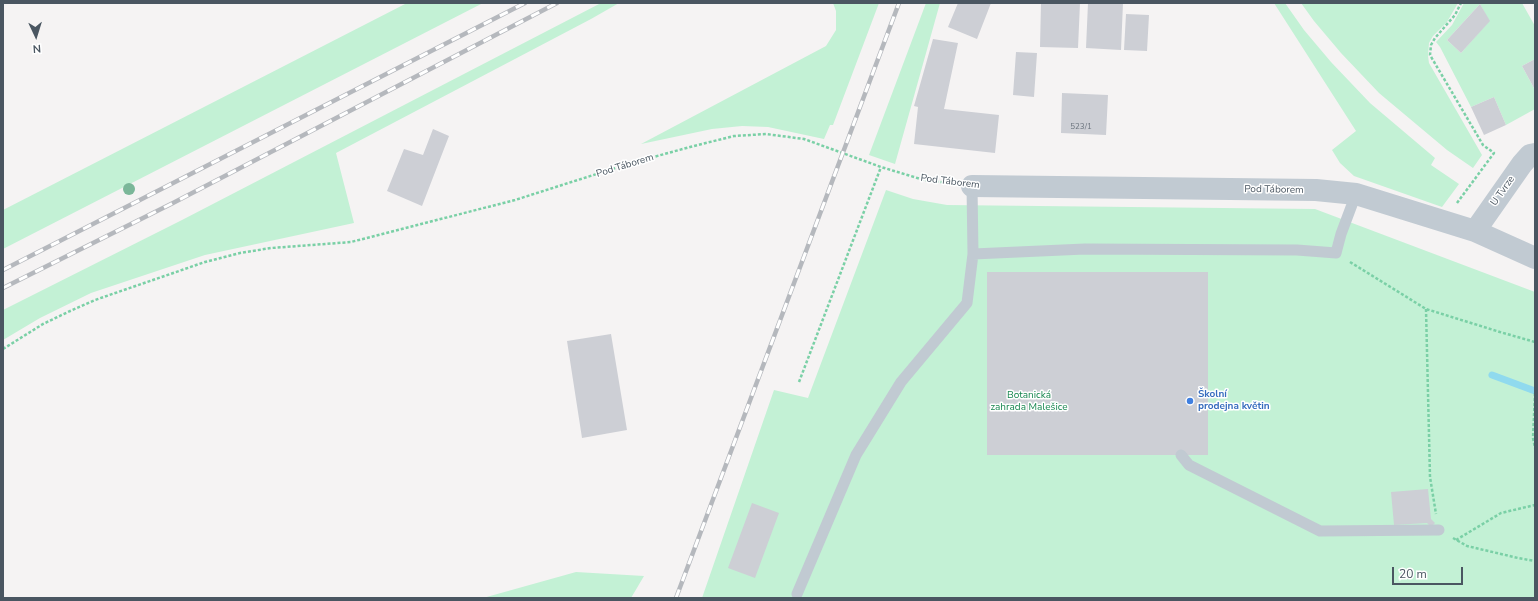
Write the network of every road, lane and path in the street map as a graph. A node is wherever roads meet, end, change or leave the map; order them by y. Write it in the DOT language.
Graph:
graph roads {
  1 [pos="1461,3"];
  2 [pos="1535,154"];
  3 [pos="881,167"];
  4 [pos="972,186"];
  5 [pos="1356,194"];
  6 [pos="1448,223"];
  7 [pos="1475,231"];
  8 [pos="1336,253"];
  9 [pos="973,254"];
  10 [pos="1535,258"];
  11 [pos="1426,309"];
  12 [pos="1535,342"];
  13 [pos="3,349"];
  14 [pos="799,382"];
  15 [pos="1535,393"];
  16 [pos="1534,405"];
  17 [pos="1535,448"];
  18 [pos="1181,455"];
  19 [pos="1535,505"];
  20 [pos="1439,530"];
  21 [pos="1456,540"];
  22 [pos="1535,561"];
  23 [pos="797,594"];
  1 -- 6 [label="path"];
  2 -- 7 [label="street, U Tvrze"];
  3 -- 4 [label="path, Pod Táborem"];
  3 -- 13 [label="path, Pod Táborem"];
  3 -- 14 [label="path"];
  4 -- 5 [label="street, Pod Táborem"];
  4 -- 9 [label="lane"];
  5 -- 6 [label="street, Pod Táborem"];
  5 -- 8 [label="lane"];
  6 -- 7 [label="street, Pod Táborem"];
  7 -- 10 [label="street, Pod Táborem"];
  8 -- 9 [label="lane"];
  8 -- 11 [label="path"];
  9 -- 23 [label="lane"];
  11 -- 12 [label="path"];
  11 -- 20 [label="path"];
  15 -- 16 [label="path"];
  16 -- 17 [label="path"];
  18 -- 20 [label="lane"];
  19 -- 21 [label="path"];
  20 -- 21 [label="path"];
  21 -- 22 [label="path"];
}
